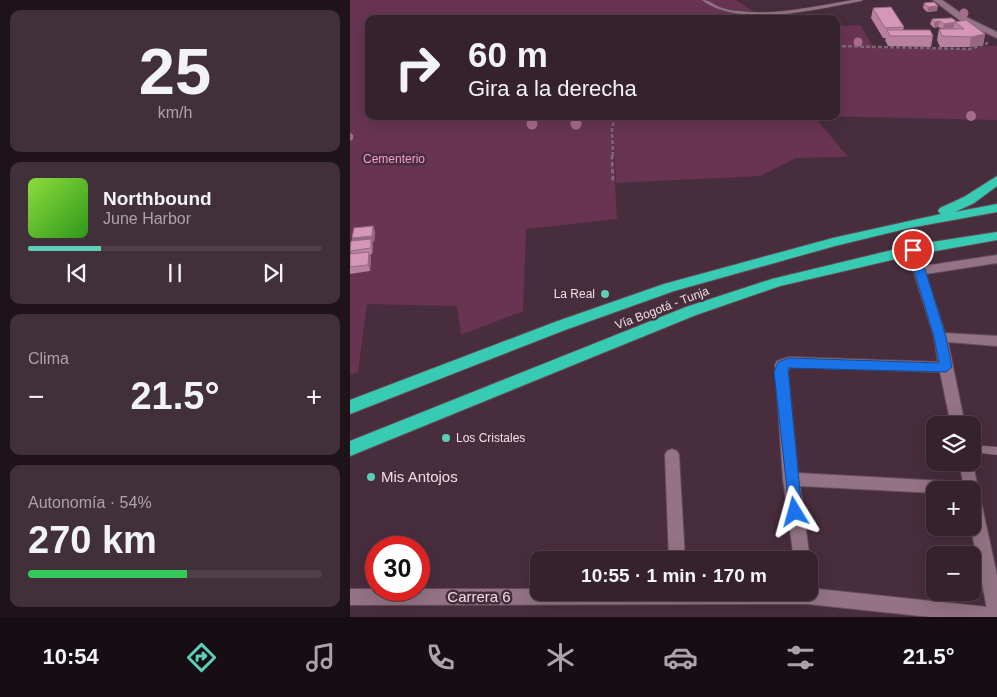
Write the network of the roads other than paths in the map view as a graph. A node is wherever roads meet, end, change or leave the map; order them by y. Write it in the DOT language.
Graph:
graph roads {
  1 [pos="704,0"];
  2 [pos="861,0"];
  3 [pos="936,0"];
  4 [pos="997,35"];
  5 [pos="997,180"];
  6 [pos="997,208"];
  7 [pos="909,224"];
  8 [pos="997,236"];
  9 [pos="913,250"];
  10 [pos="997,259"];
  11 [pos="920,271"];
  12 [pos="940,337"];
  13 [pos="997,341"];
  14 [pos="946,367"];
  15 [pos="350,407"];
  16 [pos="956,416"];
  17 [pos="350,449"];
  18 [pos="981,449"];
  19 [pos="997,451"];
  20 [pos="672,455"];
  21 [pos="791,479"];
  22 [pos="926,488"];
  23 [pos="981,536"];
  24 [pos="677,551"];
  25 [pos="801,551"];
  26 [pos="530,595"];
  27 [pos="818,595"];
  28 [pos="350,597"];
  29 [pos="997,615"];
  1 -- 2 [label="lane"];
  3 -- 4 [label="street"];
  5 -- 7 [label="highway"];
  6 -- 7 [label="highway, Vía Bogotá - Tunja"];
  7 -- 15 [label="highway, Vía Bogotá - Tunja"];
  8 -- 9 [label="highway, Vía Bogotá - Tunja"];
  9 -- 11 [label="street"];
  9 -- 17 [label="highway, Vía Bogotá - Tunja"];
  10 -- 11 [label="street"];
  11 -- 12 [label="street"];
  12 -- 13 [label="street"];
  12 -- 14 [label="street"];
  14 -- 16 [label="street"];
  14 -- 21 [label="street"];
  18 -- 19 [label="lane"];
  20 -- 24 [label="street"];
  21 -- 22 [label="street"];
  21 -- 25 [label="street"];
  23 -- 29 [label="street"];
  26 -- 28 [label="street, Carrera 6"];
  27 -- 29 [label="street, Carrera 6"];
}
